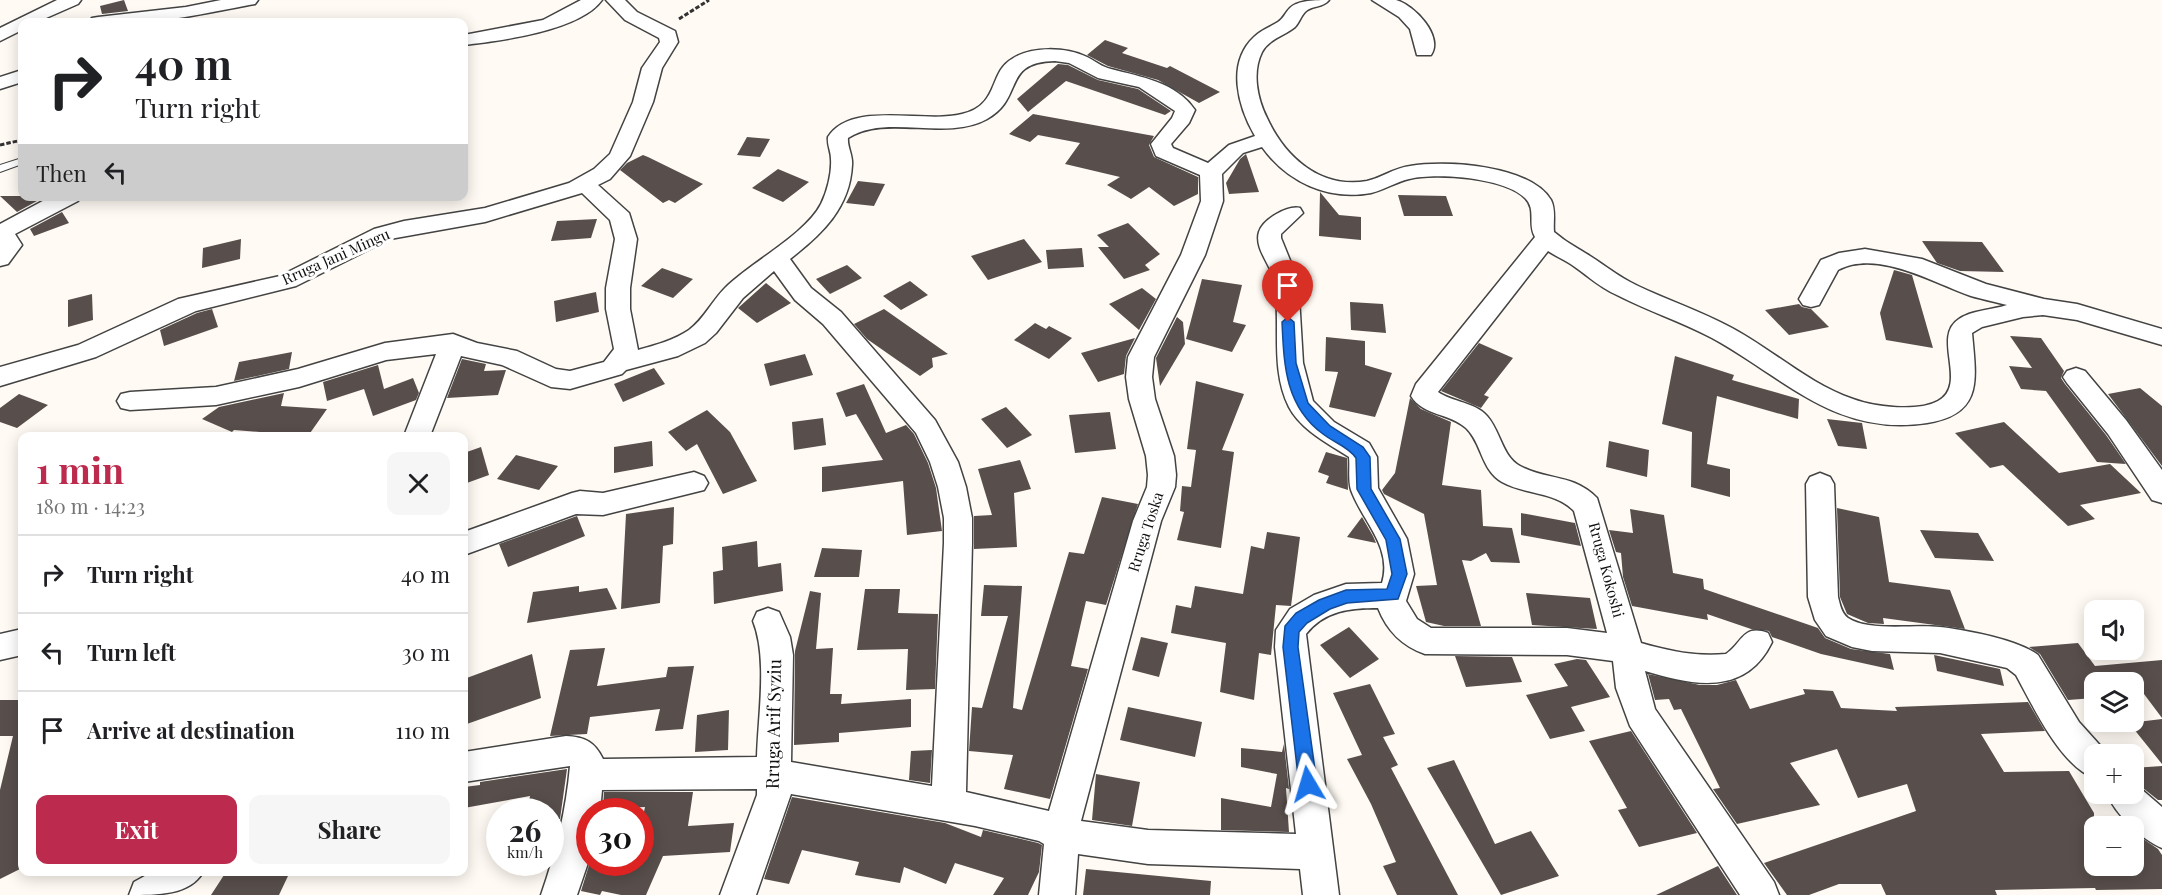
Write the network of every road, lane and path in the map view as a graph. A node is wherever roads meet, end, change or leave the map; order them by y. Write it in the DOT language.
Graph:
graph roads {
  1 [pos="72,0"];
  2 [pos="249,0"];
  3 [pos="255,0"];
  4 [pos="581,0"];
  5 [pos="593,0"];
  6 [pos="615,0"];
  7 [pos="709,0"];
  8 [pos="1320,0"];
  9 [pos="1381,0"];
  10 [pos="34,18"];
  11 [pos="133,18"];
  12 [pos="208,18"];
  13 [pos="18,25"];
  14 [pos="468,26"];
  15 [pos="659,31"];
  16 [pos="0,34"];
  17 [pos="468,39"];
  18 [pos="18,41"];
  19 [pos="0,46"];
  20 [pos="1424,51"];
  21 [pos="18,77"];
  22 [pos="0,83"];
  23 [pos="1266,139"];
  24 [pos="18,141"];
  25 [pos="0,145"];
  26 [pos="18,162"];
  27 [pos="0,169"];
  28 [pos="1211,172"];
  29 [pos="585,184"];
  30 [pos="61,201"];
  31 [pos="1292,213"];
  32 [pos="1546,238"];
  33 [pos="776,256"];
  34 [pos="0,259"];
  35 [pos="1811,299"];
  36 [pos="2042,308"];
  37 [pos="2162,337"];
  38 [pos="453,343"];
  39 [pos="619,363"];
  40 [pos="0,376"];
  41 [pos="2076,377"];
  42 [pos="130,401"];
  43 [pos="419,432"];
  44 [pos="694,483"];
  45 [pos="1820,484"];
  46 [pos="2162,492"];
  47 [pos="468,543"];
  48 [pos="1392,595"];
  49 [pos="768,621"];
  50 [pos="1756,642"];
  51 [pos="18,643"];
  52 [pos="0,647"];
  53 [pos="1628,653"];
  54 [pos="2084,752"];
  55 [pos="468,766"];
  56 [pos="585,775"];
  57 [pos="774,775"];
  58 [pos="2134,804"];
  59 [pos="948,807"];
  60 [pos="2162,831"];
  61 [pos="1061,835"];
  62 [pos="1316,852"];
  63 [pos="179,876"];
  64 [pos="147,895"];
  65 [pos="560,895"];
  66 [pos="738,895"];
  67 [pos="1058,895"];
  68 [pos="1321,895"];
  69 [pos="1761,895"];
  1 -- 10 [label="street"];
  2 -- 11 [label="street"];
  3 -- 12 [label="street"];
  4 -- 14 [label="street"];
  5 -- 17 [label="street"];
  6 -- 15 [label="street"];
  7 -- 15 [label="path"];
  8 -- 23 [label="street"];
  9 -- 20 [label="street"];
  13 -- 16 [label="street"];
  15 -- 29 [label="street, Rruga Jani Mingu"];
  18 -- 19 [label="street"];
  21 -- 22 [label="street"];
  23 -- 28 [label="street"];
  23 -- 32 [label="street"];
  24 -- 25 [label="path"];
  26 -- 27 [label="lane"];
  28 -- 33 [label="street"];
  28 -- 61 [label="street, Rruga Toska"];
  29 -- 39 [label="street"];
  29 -- 40 [label="street, Rruga Jani Mingu"];
  30 -- 34 [label="street"];
  31 -- 48 [label="street"];
  32 -- 36 [label="street"];
  32 -- 53 [label="street, Rruga Kokoshi"];
  33 -- 39 [label="street"];
  33 -- 59 [label="street"];
  35 -- 36 [label="street"];
  36 -- 37 [label="street"];
  38 -- 39 [label="street"];
  38 -- 42 [label="street"];
  38 -- 43 [label="street"];
  41 -- 46 [label="street"];
  44 -- 47 [label="street"];
  45 -- 54 [label="street"];
  48 -- 53 [label="street"];
  48 -- 62 [label="street"];
  49 -- 57 [label="street, Rruga Arif Syziu"];
  50 -- 53 [label="street"];
  51 -- 52 [label="street"];
  53 -- 69 [label="street, Rruga Kokoshi"];
  55 -- 56 [label="street"];
  56 -- 57 [label="street"];
  56 -- 65 [label="street"];
  57 -- 59 [label="street"];
  57 -- 66 [label="street, Rruga Arif Syziu"];
  58 -- 60 [label="street"];
  59 -- 61 [label="street"];
  61 -- 62 [label="street"];
  61 -- 67 [label="street, Rruga Toska"];
  62 -- 68 [label="street"];
  63 -- 64 [label="street"];
}
